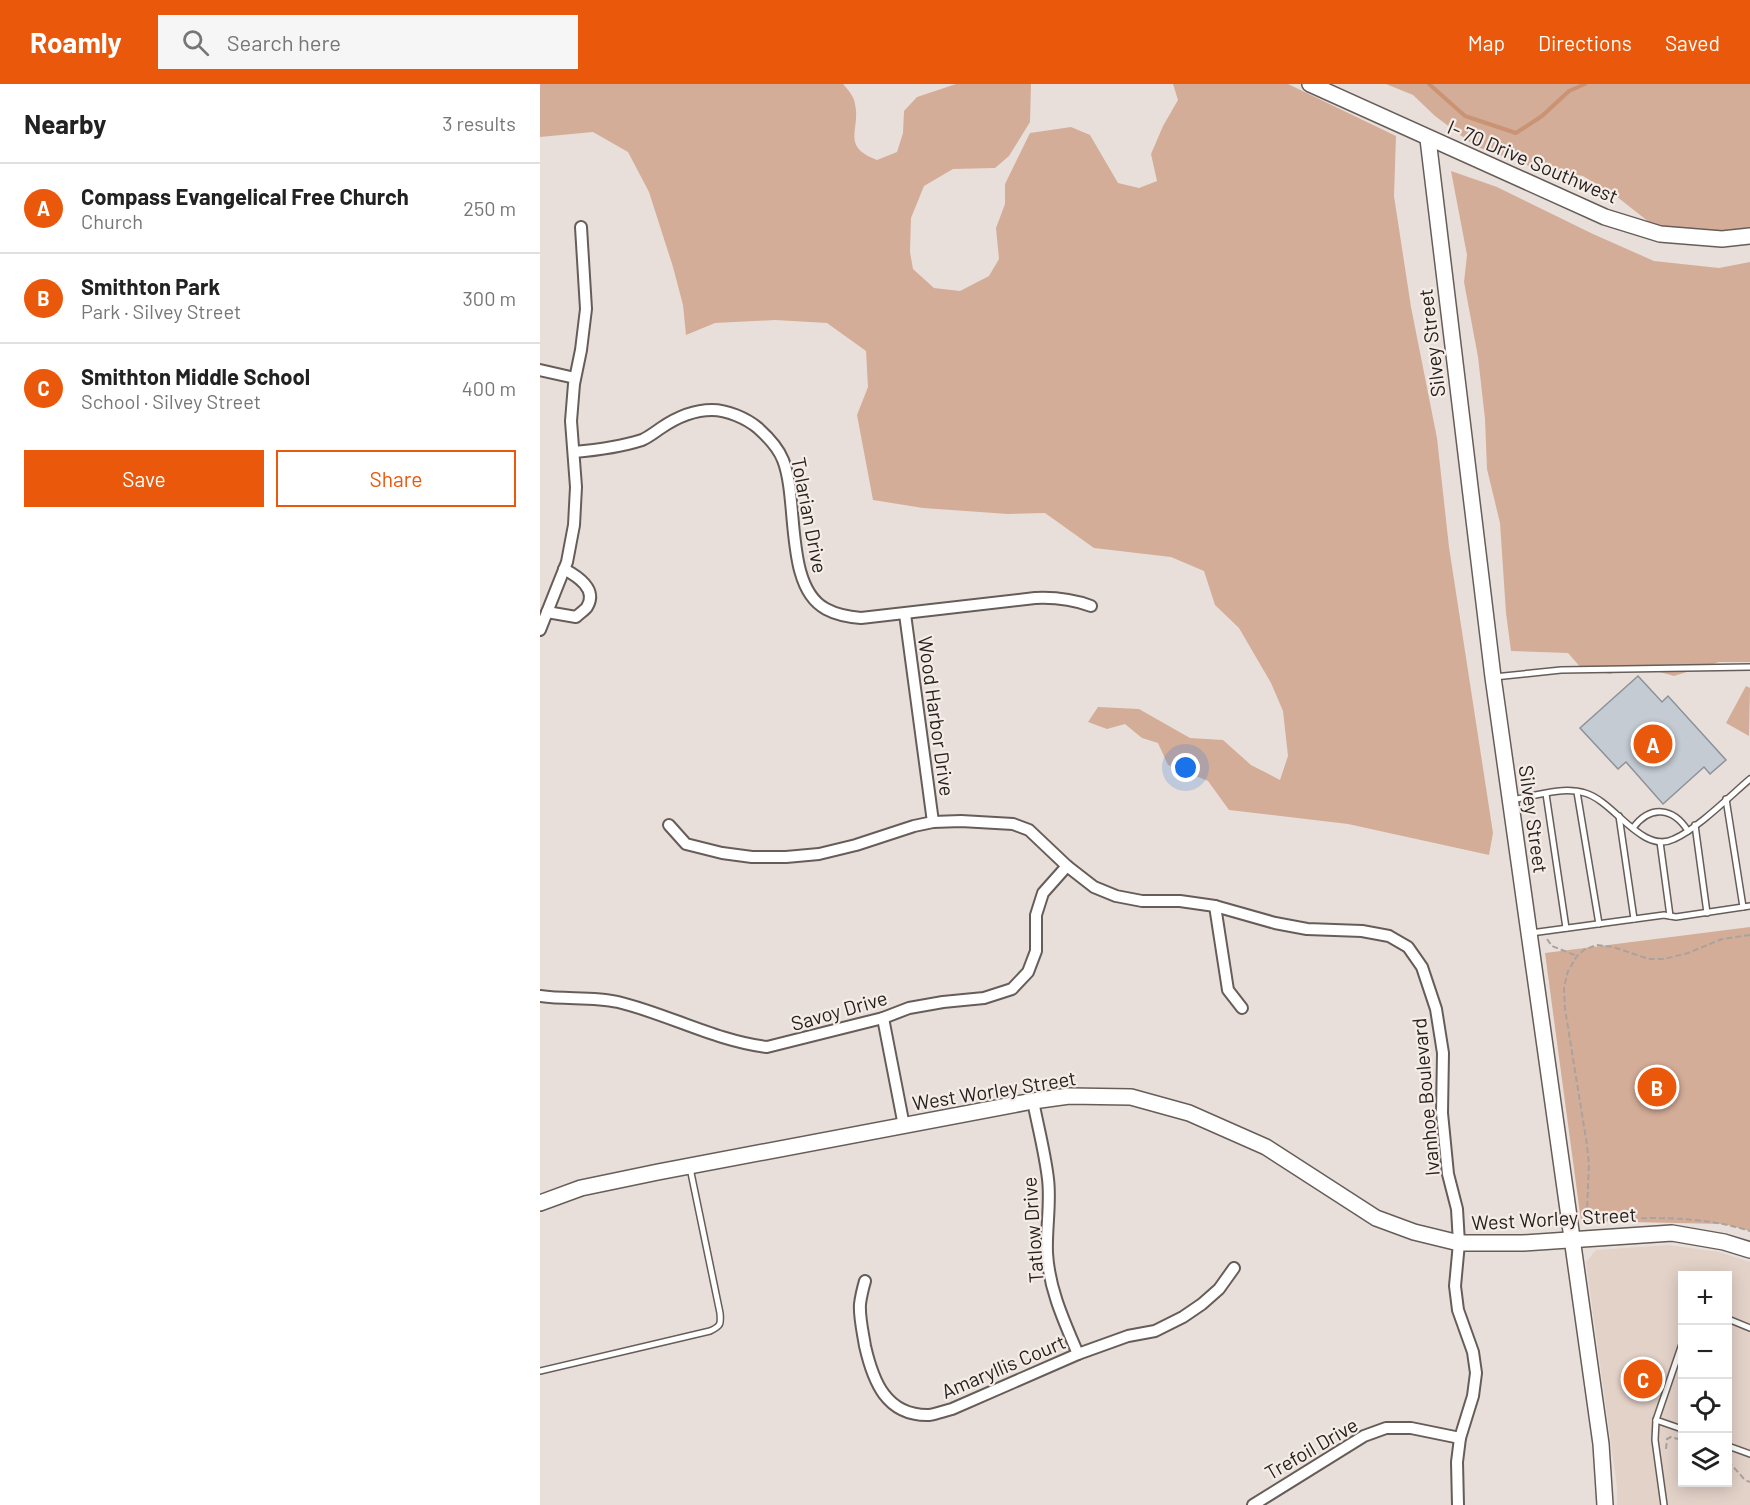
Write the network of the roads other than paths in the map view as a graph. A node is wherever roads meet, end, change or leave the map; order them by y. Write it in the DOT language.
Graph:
graph roads {
  1 [pos="1310,84"];
  2 [pos="1428,139"];
  3 [pos="581,227"];
  4 [pos="1750,236"];
  5 [pos="540,370"];
  6 [pos="575,378"];
  7 [pos="574,452"];
  8 [pos="564,569"];
  9 [pos="1091,606"];
  10 [pos="547,612"];
  11 [pos="905,614"];
  12 [pos="540,630"];
  13 [pos="1750,667"];
  14 [pos="1493,677"];
  15 [pos="1750,779"];
  16 [pos="1577,792"];
  17 [pos="1546,794"];
  18 [pos="1726,799"];
  19 [pos="1510,800"];
  20 [pos="1619,816"];
  21 [pos="933,822"];
  22 [pos="669,825"];
  23 [pos="1695,825"];
  24 [pos="1633,828"];
  25 [pos="1688,831"];
  26 [pos="1660,842"];
  27 [pos="1067,866"];
  28 [pos="1215,906"];
  29 [pos="1750,906"];
  30 [pos="1743,908"];
  31 [pos="1707,913"];
  32 [pos="1670,916"];
  33 [pos="1634,919"];
  34 [pos="1599,924"];
  35 [pos="1566,928"];
  36 [pos="1530,940"];
  37 [pos="540,996"];
  38 [pos="1242,1008"];
  39 [pos="883,1018"];
  40 [pos="1033,1101"];
  41 [pos="904,1126"];
  42 [pos="690,1166"];
  43 [pos="540,1203"];
  44 [pos="1571,1239"];
  45 [pos="1459,1243"];
  46 [pos="1750,1250"];
  47 [pos="1234,1268"];
  48 [pos="865,1281"];
  49 [pos="1732,1321"];
  50 [pos="1750,1328"];
  51 [pos="1078,1354"];
  52 [pos="1678,1358"];
  53 [pos="540,1371"];
  54 [pos="1656,1420"];
  55 [pos="1678,1427"];
  56 [pos="1460,1438"];
  57 [pos="1732,1447"];
  58 [pos="1750,1454"];
  59 [pos="1253,1505"];
  60 [pos="1458,1505"];
  61 [pos="1605,1505"];
  62 [pos="1664,1505"];
  1 -- 2 [label="street, I- 70 Drive Southwest"];
  2 -- 4 [label="street, I- 70 Drive Southwest"];
  2 -- 14 [label="street, Silvey Street"];
  3 -- 6 [label="street"];
  5 -- 6 [label="street"];
  6 -- 7 [label="street"];
  7 -- 8 [label="street"];
  7 -- 11 [label="street, Tolarian Drive"];
  8 -- 10 [label="street"];
  8 -- 10 [label="street"];
  9 -- 11 [label="street, Tolarian Drive"];
  10 -- 12 [label="street"];
  11 -- 21 [label="street, Wood Harbor Drive"];
  13 -- 14 [label="lane"];
  14 -- 19 [label="street, Silvey Street"];
  15 -- 18 [label="lane"];
  16 -- 17 [label="lane"];
  16 -- 20 [label="lane"];
  16 -- 34 [label="lane"];
  17 -- 19 [label="lane"];
  17 -- 35 [label="lane"];
  18 -- 23 [label="lane"];
  18 -- 30 [label="lane"];
  19 -- 36 [label="street, Silvey Street"];
  20 -- 24 [label="lane"];
  20 -- 33 [label="lane"];
  21 -- 22 [label="street, Ivanhoe Boulevard"];
  21 -- 27 [label="street, Ivanhoe Boulevard"];
  23 -- 25 [label="lane"];
  23 -- 31 [label="lane"];
  24 -- 25 [label="lane"];
  24 -- 26 [label="lane"];
  25 -- 26 [label="lane"];
  26 -- 32 [label="lane"];
  27 -- 28 [label="street, Ivanhoe Boulevard"];
  27 -- 39 [label="street, Savoy Drive"];
  28 -- 38 [label="street"];
  28 -- 45 [label="street, Ivanhoe Boulevard"];
  29 -- 30 [label="lane"];
  30 -- 31 [label="lane"];
  31 -- 32 [label="lane"];
  32 -- 33 [label="lane"];
  33 -- 34 [label="lane"];
  34 -- 35 [label="lane"];
  35 -- 36 [label="lane"];
  36 -- 44 [label="street, Silvey Street"];
  37 -- 39 [label="street, Savoy Drive"];
  39 -- 41 [label="street"];
  40 -- 41 [label="street, West Worley Street"];
  40 -- 45 [label="street, West Worley Street"];
  40 -- 51 [label="street, Tatlow Drive"];
  41 -- 42 [label="street, West Worley Street"];
  42 -- 43 [label="street, West Worley Street"];
  42 -- 53 [label="lane"];
  44 -- 45 [label="street, West Worley Street"];
  44 -- 46 [label="street, West Worley Street"];
  44 -- 61 [label="street, Silvey Street"];
  45 -- 56 [label="street, Ivanhoe Boulevard"];
  47 -- 51 [label="street, Amaryllis Court"];
  48 -- 51 [label="street, Amaryllis Court"];
  49 -- 50 [label="lane"];
  52 -- 54 [label="lane"];
  54 -- 55 [label="lane"];
  54 -- 62 [label="lane"];
  56 -- 59 [label="street, Trefoil Drive"];
  56 -- 60 [label="street, Ivanhoe Boulevard"];
  57 -- 58 [label="lane"];
}
